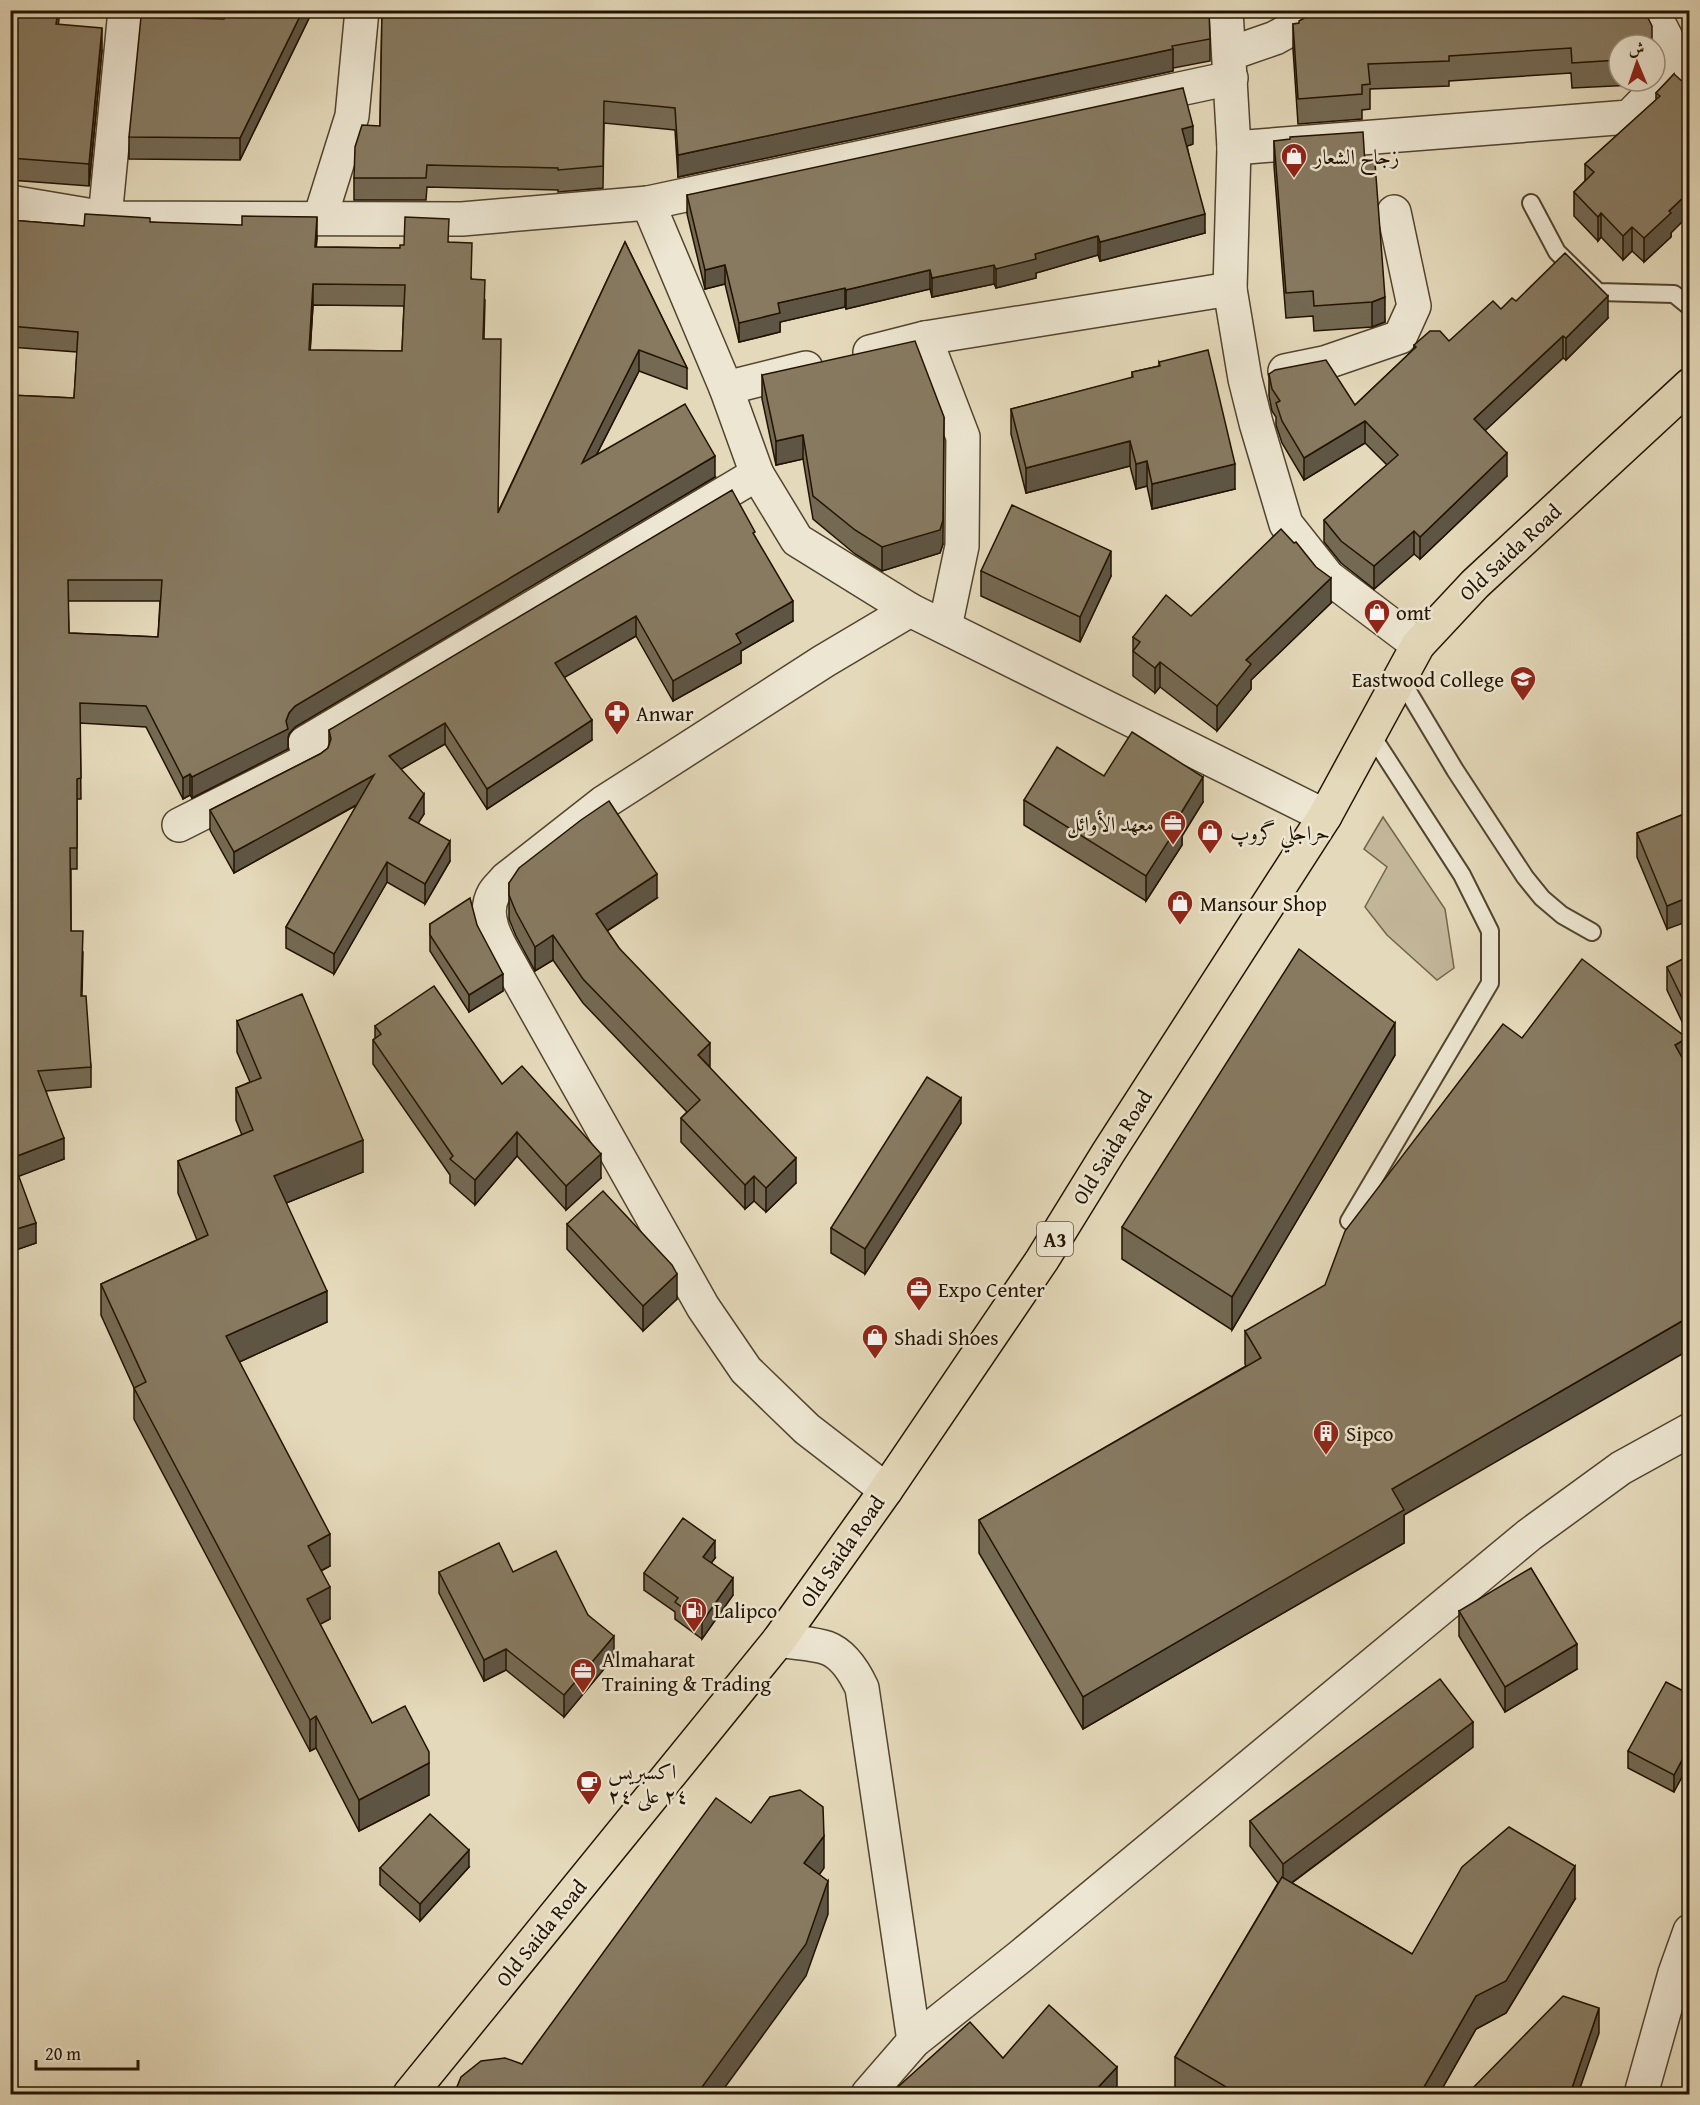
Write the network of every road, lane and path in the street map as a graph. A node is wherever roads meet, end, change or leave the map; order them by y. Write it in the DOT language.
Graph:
graph roads {
  1 [pos="125,10"];
  2 [pos="362,10"];
  3 [pos="1226,10"];
  4 [pos="1325,10"];
  5 [pos="1652,10"];
  6 [pos="1230,66"];
  7 [pos="1234,148"];
  8 [pos="10,202"];
  9 [pos="648,203"];
  10 [pos="1531,203"];
  11 [pos="1394,212"];
  12 [pos="105,218"];
  13 [pos="320,218"];
  14 [pos="1230,289"];
  15 [pos="1689,307"];
  16 [pos="925,339"];
  17 [pos="1245,379"];
  18 [pos="1689,385"];
  19 [pos="726,388"];
  20 [pos="757,474"];
  21 [pos="910,610"];
  22 [pos="945,627"];
  23 [pos="1418,645"];
  24 [pos="1400,678"];
  25 [pos="1370,731"];
  26 [pos="1324,816"];
  27 [pos="179,825"];
  28 [pos="1592,932"];
  29 [pos="1349,1221"];
  30 [pos="1689,1430"];
  31 [pos="886,1490"];
  32 [pos="779,1640"];
  33 [pos="1689,1931"];
  34 [pos="914,2041"];
  35 [pos="410,2094"];
  36 [pos="868,2094"];
  37 [pos="1641,2094"];
  1 -- 12 [label="street"];
  2 -- 13 [label="street"];
  3 -- 6 [label="street"];
  4 -- 6 [label="street"];
  5 -- 7 [label="street"];
  6 -- 7 [label="street"];
  6 -- 9 [label="street"];
  7 -- 14 [label="street"];
  8 -- 12 [label="street"];
  9 -- 13 [label="street"];
  9 -- 19 [label="street"];
  10 -- 15 [label="lane"];
  11 -- 17 [label="street"];
  12 -- 13 [label="street"];
  14 -- 16 [label="street"];
  14 -- 17 [label="street"];
  16 -- 19 [label="street"];
  16 -- 22 [label="street"];
  17 -- 23 [label="street"];
  18 -- 23 [label="highway, Old Saida Road / A3"];
  19 -- 20 [label="street"];
  20 -- 21 [label="street"];
  20 -- 27 [label="street"];
  21 -- 22 [label="street"];
  21 -- 31 [label="street"];
  22 -- 26 [label="street"];
  23 -- 24 [label="highway, Old Saida Road / A3"];
  24 -- 25 [label="highway, Old Saida Road / A3"];
  24 -- 28 [label="lane"];
  25 -- 26 [label="highway, Old Saida Road / A3"];
  25 -- 29 [label="lane"];
  26 -- 31 [label="highway, Old Saida Road / A3"];
  30 -- 34 [label="street"];
  31 -- 32 [label="highway, Old Saida Road / A3"];
  32 -- 34 [label="street"];
  32 -- 35 [label="highway, Old Saida Road / A3"];
  33 -- 37 [label="street"];
  34 -- 36 [label="street"];
}
